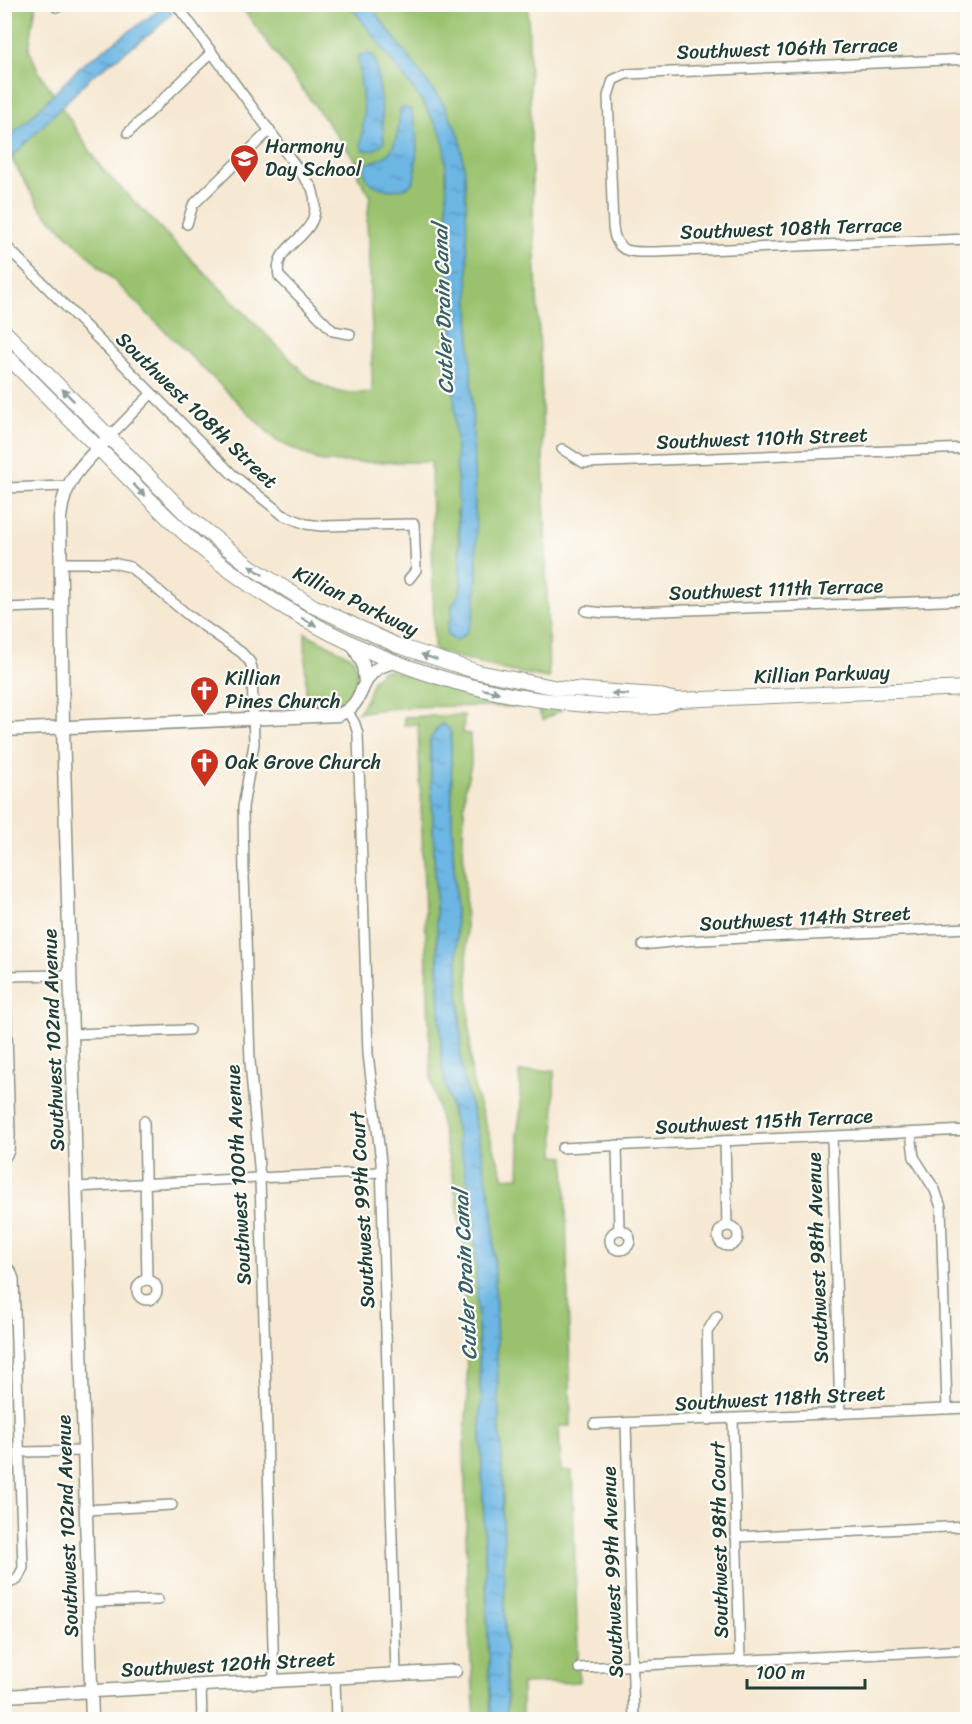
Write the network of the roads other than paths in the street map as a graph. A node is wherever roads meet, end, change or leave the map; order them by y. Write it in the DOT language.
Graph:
graph roads {
  1 [pos="70,4"];
  2 [pos="177,4"];
  3 [pos="56,7"];
  4 [pos="212,52"];
  5 [pos="968,59"];
  6 [pos="270,130"];
  7 [pos="128,133"];
  8 [pos="187,224"];
  9 [pos="968,239"];
  10 [pos="4,244"];
  11 [pos="617,244"];
  12 [pos="4,330"];
  13 [pos="350,334"];
  14 [pos="4,353"];
  15 [pos="151,394"];
  16 [pos="109,436"];
  17 [pos="98,448"];
  18 [pos="968,448"];
  19 [pos="562,449"];
  20 [pos="67,486"];
  21 [pos="4,488"];
  22 [pos="60,563"];
  23 [pos="409,579"];
  24 [pos="968,600"];
  25 [pos="61,606"];
  26 [pos="4,608"];
  27 [pos="586,611"];
  28 [pos="352,643"];
  29 [pos="395,662"];
  30 [pos="365,682"];
  31 [pos="968,688"];
  32 [pos="678,700"];
  33 [pos="347,710"];
  34 [pos="254,720"];
  35 [pos="63,727"];
  36 [pos="4,730"];
  37 [pos="968,928"];
  38 [pos="4,932"];
  39 [pos="644,945"];
  40 [pos="70,975"];
  41 [pos="6,976"];
  42 [pos="189,1030"];
  43 [pos="72,1034"];
  44 [pos="144,1121"];
  45 [pos="968,1130"];
  46 [pos="911,1132"];
  47 [pos="832,1136"];
  48 [pos="725,1141"];
  49 [pos="617,1146"];
  50 [pos="562,1148"];
  51 [pos="6,1157"];
  52 [pos="381,1172"];
  53 [pos="260,1178"];
  54 [pos="145,1183"];
  55 [pos="76,1187"];
  56 [pos="728,1226"];
  57 [pos="620,1230"];
  58 [pos="6,1267"];
  59 [pos="147,1280"];
  60 [pos="717,1316"];
  61 [pos="968,1408"];
  62 [pos="947,1409"];
  63 [pos="840,1414"];
  64 [pos="734,1419"];
  65 [pos="709,1420"];
  66 [pos="626,1423"];
  67 [pos="594,1424"];
  68 [pos="84,1451"];
  69 [pos="20,1452"];
  70 [pos="172,1505"];
  71 [pos="86,1510"];
  72 [pos="968,1526"];
  73 [pos="736,1537"];
  74 [pos="4,1585"];
  75 [pos="158,1600"];
  76 [pos="89,1602"];
  77 [pos="968,1650"];
  78 [pos="740,1659"];
  79 [pos="633,1665"];
  80 [pos="579,1668"];
  81 [pos="455,1671"];
  82 [pos="396,1674"];
  83 [pos="335,1677"];
  84 [pos="274,1681"];
  85 [pos="201,1685"];
  86 [pos="91,1691"];
  87 [pos="4,1696"];
  88 [pos="93,1719"];
  89 [pos="202,1719"];
  90 [pos="336,1719"];
  91 [pos="634,1719"];
  1 -- 3 [label="street"];
  2 -- 4 [label="street"];
  4 -- 6 [label="street"];
  4 -- 7 [label="street"];
  5 -- 11 [label="street, Southwest 106th Terrace"];
  6 -- 8 [label="street"];
  6 -- 13 [label="street"];
  9 -- 11 [label="street, Southwest 108th Terrace"];
  10 -- 15 [label="street, Southwest 108th Street"];
  16 -- 12 [label="main road, Killian Parkway, one-way"];
  14 -- 17 [label="main road, Killian Parkway"];
  15 -- 16 [label="street, Southwest 102nd Avenue"];
  15 -- 23 [label="street, Southwest 108th Street"];
  16 -- 17 [label="street, Southwest 102nd Avenue"];
  32 -- 16 [label="main road, Killian Parkway, one-way"];
  17 -- 20 [label="street, Southwest 102nd Avenue"];
  17 -- 28 [label="main road, Killian Parkway, one-way"];
  18 -- 19 [label="street, Southwest 110th Street"];
  20 -- 21 [label="street"];
  20 -- 22 [label="street, Southwest 102nd Avenue"];
  22 -- 25 [label="street, Southwest 102nd Avenue"];
  22 -- 34 [label="street, Southwest 100th Avenue"];
  24 -- 27 [label="street, Southwest 111th Terrace"];
  25 -- 26 [label="street"];
  25 -- 35 [label="street, Southwest 102nd Avenue"];
  28 -- 29 [label="main road, Killian Parkway"];
  28 -- 30 [label="street"];
  29 -- 30 [label="street"];
  29 -- 32 [label="main road, Killian Parkway, one-way"];
  30 -- 33 [label="street"];
  31 -- 32 [label="main road, Killian Parkway"];
  33 -- 34 [label="street"];
  33 -- 52 [label="street, Southwest 99th Court"];
  34 -- 35 [label="street"];
  34 -- 53 [label="street, Southwest 100th Avenue"];
  35 -- 36 [label="street"];
  35 -- 40 [label="street, Southwest 102nd Avenue"];
  37 -- 39 [label="street, Southwest 114th Street"];
  38 -- 41 [label="street"];
  40 -- 41 [label="street"];
  40 -- 43 [label="street, Southwest 102nd Avenue"];
  41 -- 51 [label="street"];
  42 -- 43 [label="street"];
  43 -- 55 [label="street, Southwest 102nd Avenue"];
  44 -- 54 [label="street"];
  45 -- 46 [label="street, Southwest 115th Terrace"];
  46 -- 47 [label="street, Southwest 115th Terrace"];
  46 -- 62 [label="street"];
  47 -- 48 [label="street, Southwest 115th Terrace"];
  47 -- 63 [label="street, Southwest 98th Avenue"];
  48 -- 49 [label="street, Southwest 115th Terrace"];
  48 -- 56 [label="street"];
  49 -- 50 [label="street, Southwest 115th Terrace"];
  49 -- 57 [label="street"];
  52 -- 53 [label="street"];
  52 -- 82 [label="street, Southwest 99th Court"];
  53 -- 54 [label="street"];
  53 -- 84 [label="street, Southwest 100th Avenue"];
  54 -- 55 [label="street"];
  54 -- 59 [label="street"];
  55 -- 68 [label="street, Southwest 102nd Avenue"];
  58 -- 69 [label="street"];
  60 -- 65 [label="street, Southwest 98th Court"];
  61 -- 62 [label="street, Southwest 118th Street"];
  62 -- 63 [label="street, Southwest 118th Street"];
  63 -- 64 [label="street, Southwest 118th Street"];
  64 -- 65 [label="street, Southwest 118th Street"];
  64 -- 73 [label="street, Southwest 98th Court"];
  65 -- 66 [label="street, Southwest 118th Street"];
  66 -- 67 [label="street, Southwest 118th Street"];
  66 -- 79 [label="street, Southwest 99th Avenue"];
  68 -- 69 [label="street"];
  68 -- 71 [label="street, Southwest 102nd Avenue"];
  69 -- 74 [label="street"];
  70 -- 71 [label="street"];
  71 -- 76 [label="street, Southwest 102nd Avenue"];
  72 -- 73 [label="street"];
  73 -- 78 [label="street, Southwest 98th Court"];
  75 -- 76 [label="street"];
  76 -- 86 [label="street, Southwest 102nd Avenue"];
  77 -- 78 [label="street"];
  78 -- 79 [label="street"];
  79 -- 80 [label="street"];
  79 -- 91 [label="street, Southwest 99th Avenue"];
  81 -- 82 [label="street, Southwest 120th Street"];
  82 -- 83 [label="street, Southwest 120th Street"];
  83 -- 84 [label="street, Southwest 120th Street"];
  83 -- 90 [label="street"];
  84 -- 85 [label="street, Southwest 120th Street"];
  85 -- 86 [label="street, Southwest 120th Street"];
  85 -- 89 [label="street"];
  86 -- 87 [label="street, Southwest 120th Street"];
  86 -- 88 [label="street, Southwest 102nd Avenue"];
}
